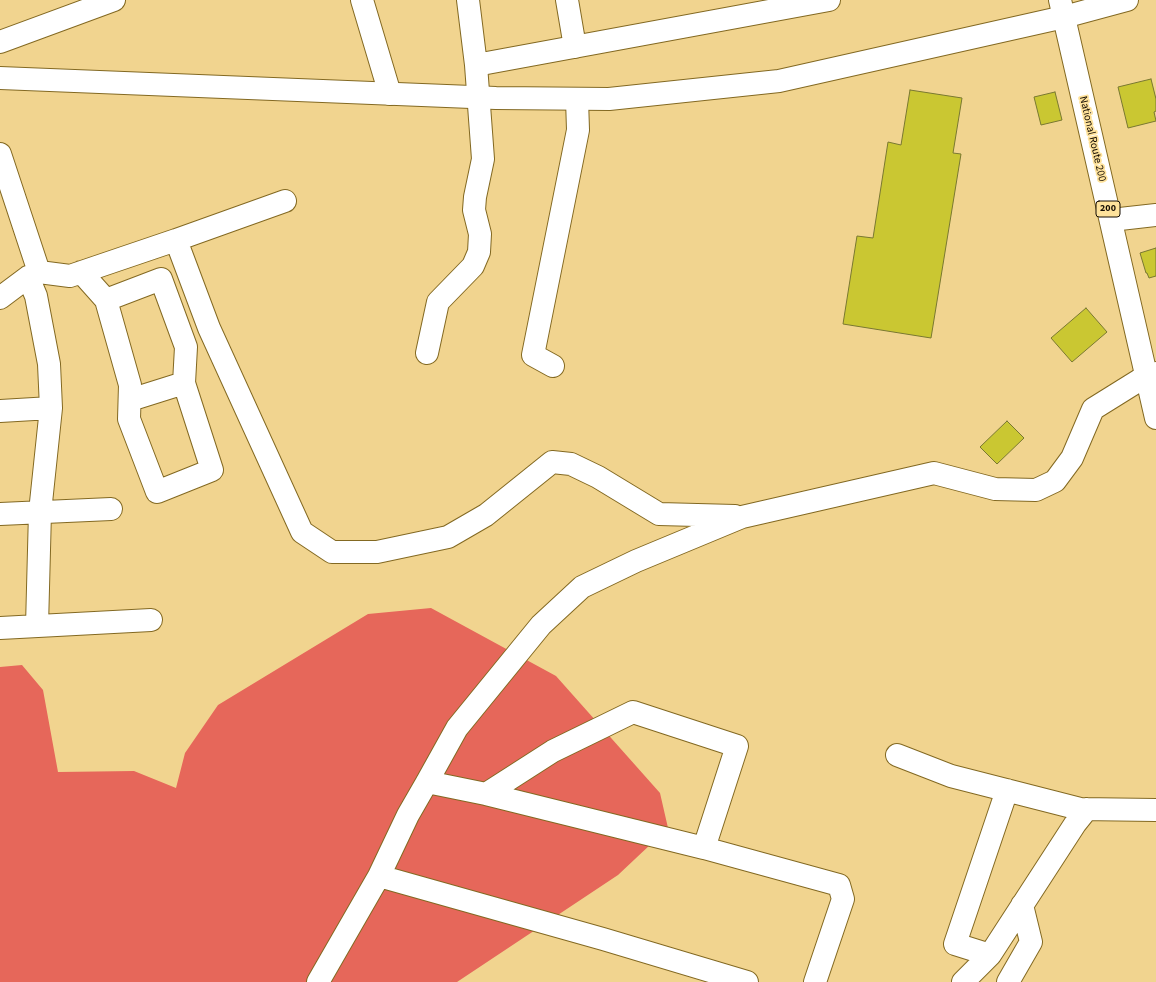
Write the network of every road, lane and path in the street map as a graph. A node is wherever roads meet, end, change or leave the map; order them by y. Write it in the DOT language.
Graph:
graph roads {
  1 [pos="114,0"];
  2 [pos="362,0"];
  3 [pos="468,0"];
  4 [pos="567,0"];
  5 [pos="829,0"];
  6 [pos="1127,0"];
  7 [pos="744,8"];
  8 [pos="1062,8"];
  9 [pos="0,42"];
  10 [pos="575,47"];
  11 [pos="476,65"];
  12 [pos="0,78"];
  13 [pos="390,94"];
  14 [pos="478,98"];
  15 [pos="577,99"];
  16 [pos="0,154"];
  17 [pos="285,201"];
  18 [pos="1156,215"];
  19 [pos="1111,220"];
  20 [pos="176,240"];
  21 [pos="81,272"];
  22 [pos="34,274"];
  23 [pos="0,298"];
  24 [pos="106,300"];
  25 [pos="427,353"];
  26 [pos="552,366"];
  27 [pos="1151,374"];
  28 [pos="184,383"];
  29 [pos="130,400"];
  30 [pos="51,408"];
  31 [pos="0,411"];
  32 [pos="1156,418"];
  33 [pos="111,509"];
  34 [pos="40,512"];
  35 [pos="0,514"];
  36 [pos="742,517"];
  37 [pos="151,620"];
  38 [pos="37,626"];
  39 [pos="0,628"];
  40 [pos="897,755"];
  41 [pos="428,782"];
  42 [pos="1007,790"];
  43 [pos="486,794"];
  44 [pos="1087,809"];
  45 [pos="1156,810"];
  46 [pos="704,848"];
  47 [pos="379,876"];
  48 [pos="1022,904"];
  49 [pos="990,955"];
  50 [pos="318,982"];
  51 [pos="747,982"];
  52 [pos="815,982"];
  53 [pos="963,982"];
  54 [pos="1008,982"];
  1 -- 9 [label="main road"];
  2 -- 13 [label="main road"];
  3 -- 11 [label="main road"];
  4 -- 10 [label="main road"];
  5 -- 7 [label="main road"];
  6 -- 8 [label="main road"];
  7 -- 10 [label="main road"];
  8 -- 15 [label="main road"];
  8 -- 19 [label="main road, National Route 200 / 200"];
  10 -- 11 [label="main road"];
  11 -- 14 [label="main road"];
  12 -- 13 [label="main road"];
  13 -- 14 [label="main road"];
  14 -- 15 [label="main road"];
  14 -- 25 [label="main road"];
  15 -- 26 [label="main road"];
  16 -- 22 [label="main road"];
  17 -- 20 [label="main road"];
  18 -- 19 [label="main road"];
  19 -- 27 [label="main road, National Route 200 / 200"];
  20 -- 21 [label="main road"];
  20 -- 36 [label="main road"];
  21 -- 22 [label="main road"];
  21 -- 24 [label="main road"];
  22 -- 23 [label="main road"];
  22 -- 30 [label="main road"];
  24 -- 28 [label="main road"];
  24 -- 29 [label="main road"];
  27 -- 32 [label="main road, National Route 200 / 200"];
  27 -- 36 [label="main road"];
  28 -- 29 [label="main road"];
  28 -- 29 [label="main road"];
  30 -- 31 [label="main road"];
  30 -- 34 [label="main road"];
  33 -- 34 [label="main road"];
  34 -- 35 [label="main road"];
  34 -- 38 [label="main road"];
  36 -- 41 [label="main road"];
  37 -- 38 [label="main road"];
  38 -- 39 [label="main road"];
  40 -- 42 [label="main road"];
  41 -- 43 [label="main road"];
  41 -- 47 [label="main road"];
  42 -- 44 [label="main road"];
  42 -- 49 [label="main road"];
  43 -- 46 [label="main road"];
  43 -- 46 [label="main road"];
  44 -- 45 [label="main road"];
  44 -- 48 [label="main road"];
  46 -- 52 [label="main road"];
  47 -- 50 [label="main road"];
  47 -- 51 [label="main road"];
  48 -- 49 [label="main road"];
  48 -- 54 [label="main road"];
  49 -- 53 [label="main road"];
}
